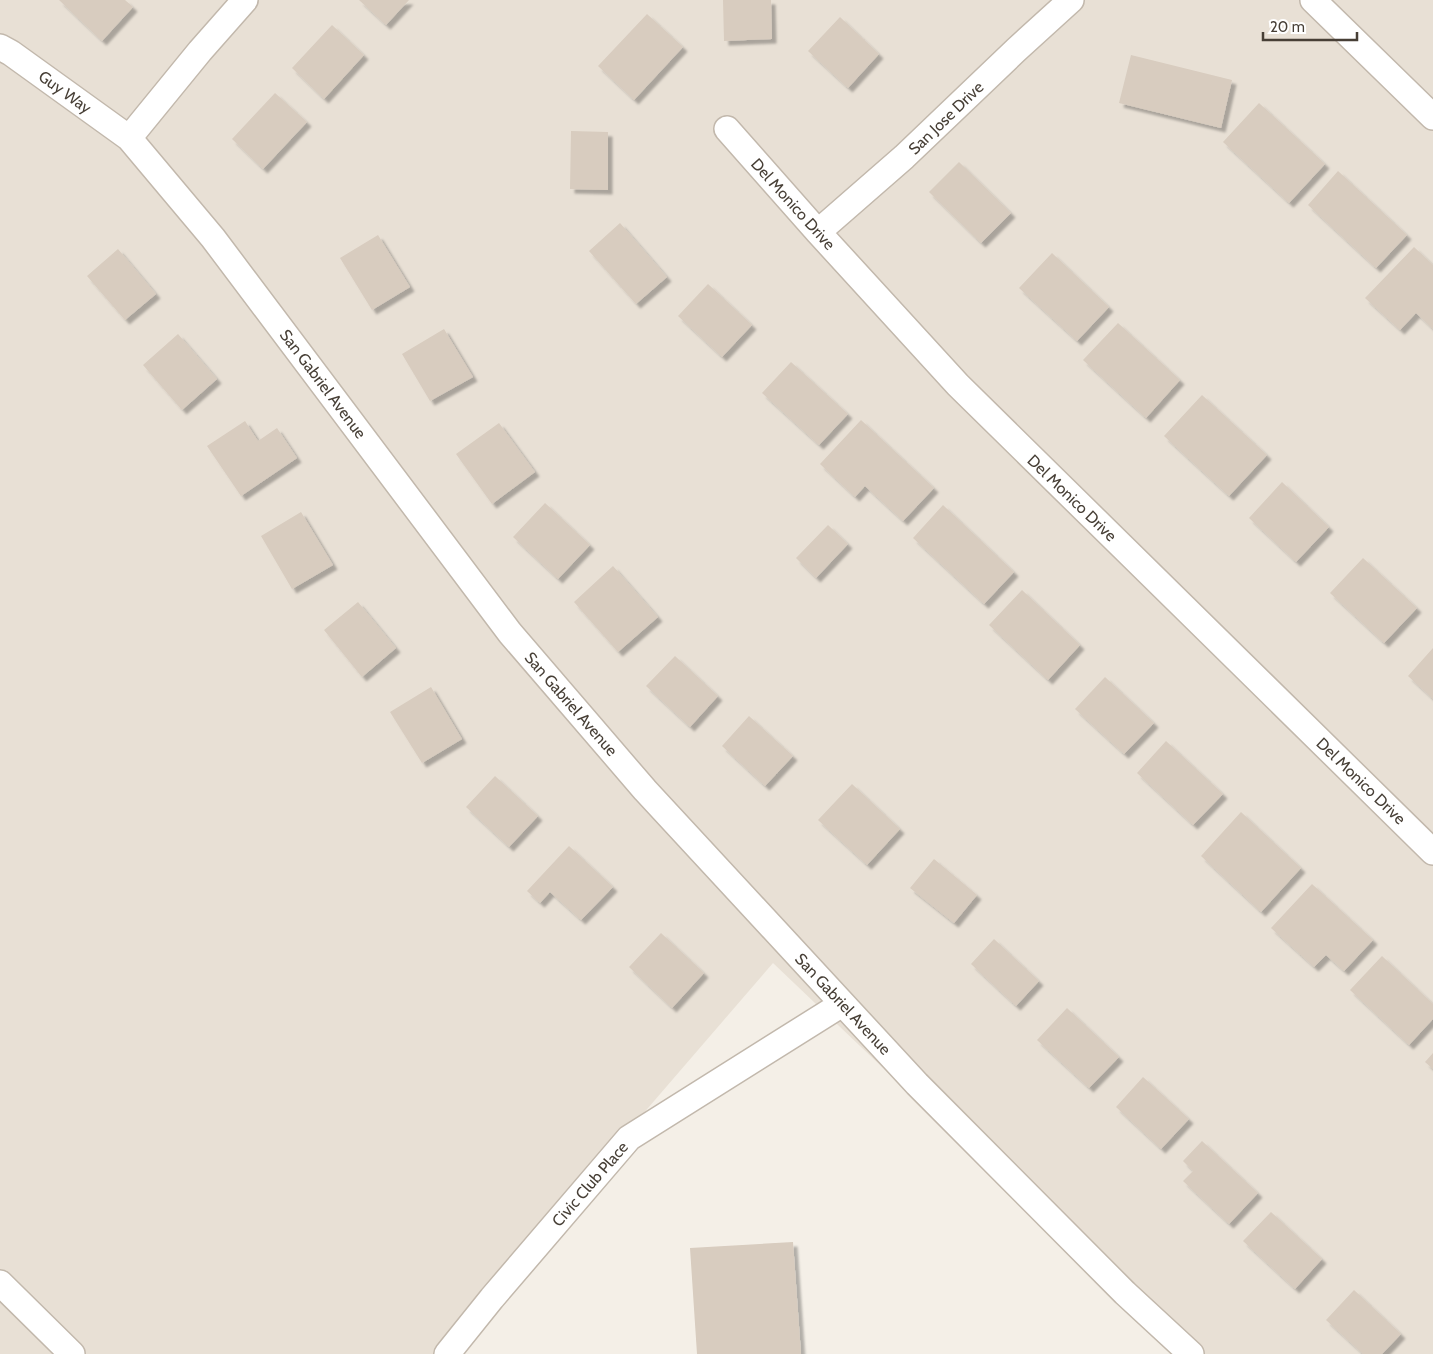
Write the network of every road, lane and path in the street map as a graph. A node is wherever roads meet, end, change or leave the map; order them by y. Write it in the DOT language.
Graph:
graph roads {
  1 [pos="245,0"];
  2 [pos="1071,0"];
  3 [pos="1313,0"];
  4 [pos="0,47"];
  5 [pos="1433,117"];
  6 [pos="727,129"];
  7 [pos="129,138"];
  8 [pos="818,232"];
  9 [pos="1433,852"];
  10 [pos="842,1004"];
  11 [pos="0,1283"];
  12 [pos="72,1354"];
  13 [pos="447,1354"];
  14 [pos="1191,1354"];
  1 -- 7 [label="street"];
  2 -- 8 [label="street, San Jose Drive"];
  3 -- 5 [label="street"];
  4 -- 7 [label="street, Guy Way"];
  6 -- 8 [label="street, Del Monico Drive"];
  7 -- 10 [label="street, San Gabriel Avenue"];
  8 -- 9 [label="street, Del Monico Drive"];
  10 -- 13 [label="street, Civic Club Place"];
  10 -- 14 [label="street, San Gabriel Avenue"];
  11 -- 12 [label="street"];
}
